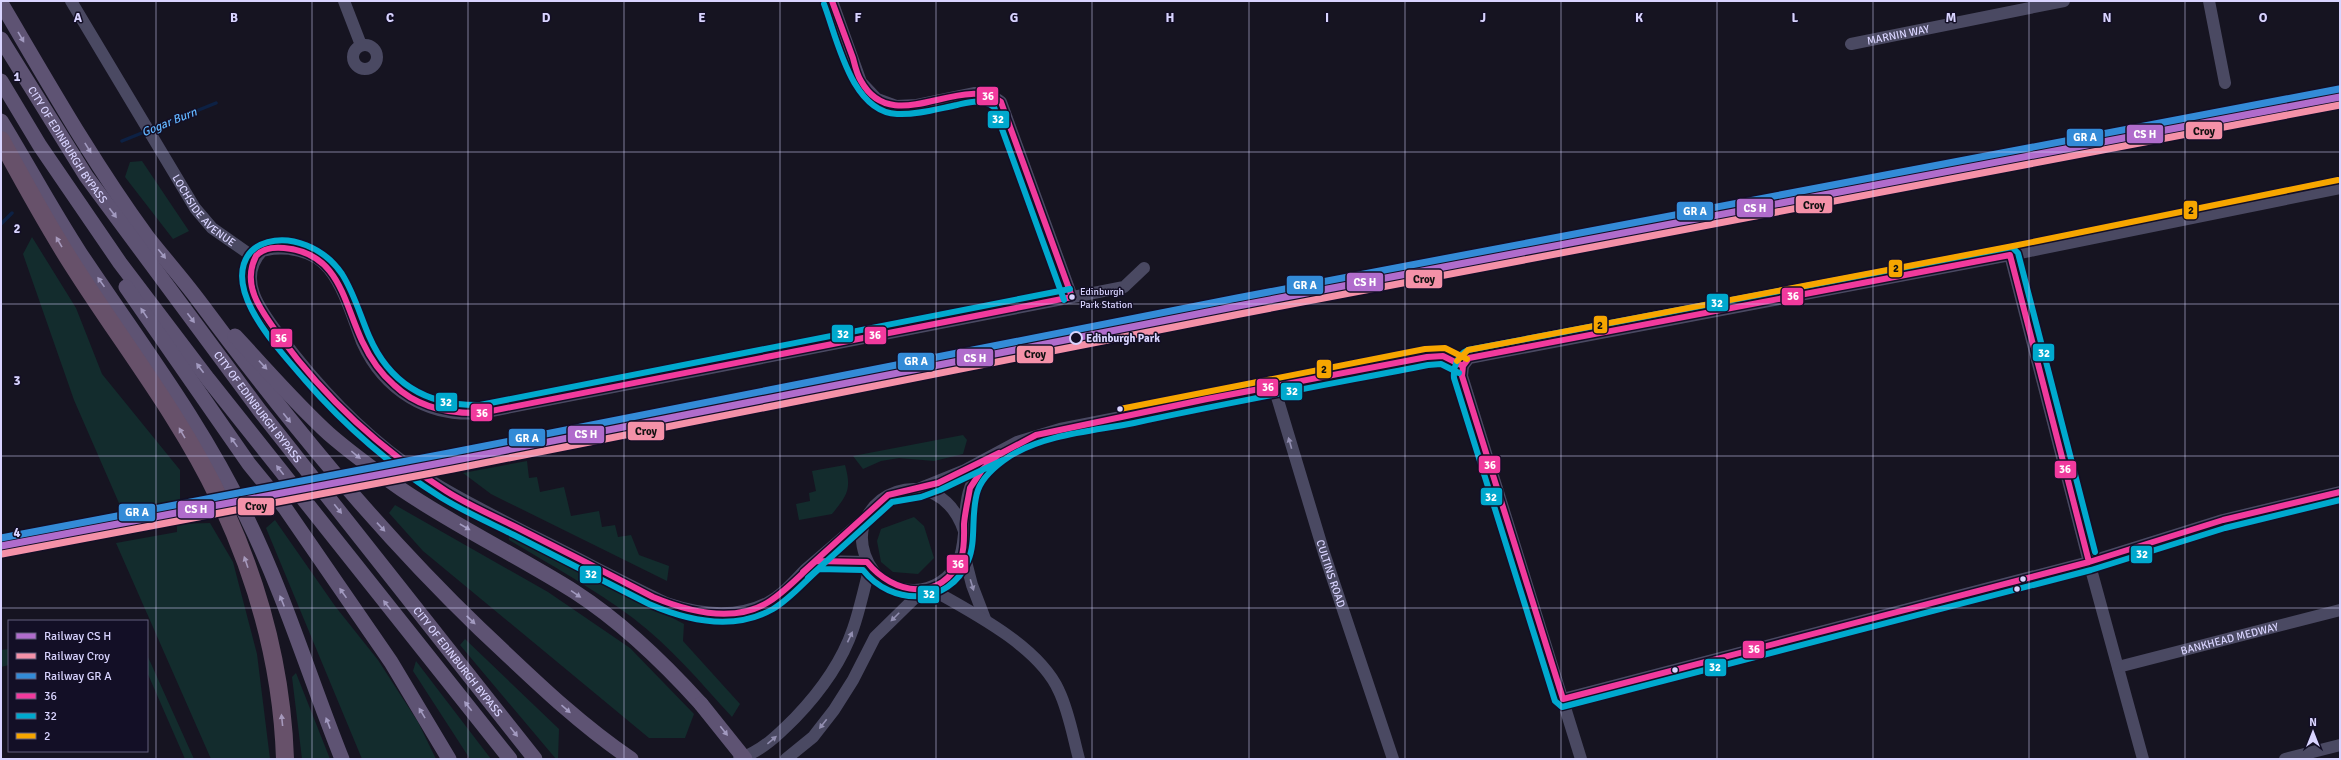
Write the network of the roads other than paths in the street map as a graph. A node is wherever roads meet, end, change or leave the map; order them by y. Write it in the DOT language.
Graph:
graph roads {
  1 [pos="71,1"];
  2 [pos="344,1"];
  3 [pos="832,1"];
  4 [pos="2064,1"];
  5 [pos="2209,1"];
  6 [pos="1,3"];
  7 [pos="1,39"];
  8 [pos="1851,44"];
  9 [pos="361,45"];
  10 [pos="1,81"];
  11 [pos="2225,84"];
  12 [pos="1,121"];
  13 [pos="1,140"];
  14 [pos="40,146"];
  15 [pos="2340,188"];
  16 [pos="2010,255"];
  17 [pos="255,258"];
  18 [pos="1144,268"];
  19 [pos="188,286"];
  20 [pos="1072,297"];
  21 [pos="1463,366"];
  22 [pos="1274,387"];
  23 [pos="1002,451"];
  24 [pos="918,489"];
  25 [pos="2340,492"];
  26 [pos="869,515"];
  27 [pos="964,531"];
  28 [pos="963,550"];
  29 [pos="816,561"];
  30 [pos="2090,562"];
  31 [pos="869,564"];
  32 [pos="926,589"];
  33 [pos="2340,612"];
  34 [pos="985,619"];
  35 [pos="2118,667"];
  36 [pos="1563,699"];
  37 [pos="813,737"];
  38 [pos="2340,745"];
  39 [pos="534,757"];
  40 [pos="285,759"];
  41 [pos="342,759"];
  42 [pos="449,759"];
  43 [pos="510,759"];
  44 [pos="631,759"];
  45 [pos="739,759"];
  46 [pos="745,759"];
  47 [pos="786,759"];
  48 [pos="795,759"];
  49 [pos="1079,759"];
  50 [pos="1394,759"];
  51 [pos="1581,759"];
  52 [pos="2143,759"];
  53 [pos="2285,759"];
  1 -- 17 [label="street, LOCHSIDE AVENUE"];
  2 -- 9 [label="street"];
  3 -- 20 [label="street"];
  4 -- 8 [label="street, MARNIN WAY"];
  5 -- 11 [label="street"];
  6 -- 19 [label="main road, one-way"];
  7 -- 39 [label="main road, CITY OF EDINBURGH BYPASS, one-way"];
  10 -- 14 [label="main road, CITY OF EDINBURGH BYPASS"];
  41 -- 12 [label="main road, one-way"];
  40 -- 13 [label="highway, one-way"];
  42 -- 14 [label="main road, one-way"];
  43 -- 14 [label="main road, CITY OF EDINBURGH BYPASS, one-way"];
  15 -- 16 [label="street"];
  16 -- 21 [label="street"];
  16 -- 30 [label="street"];
  17 -- 20 [label="street"];
  17 -- 29 [label="street"];
  18 -- 20 [label="street"];
  19 -- 44 [label="main road, one-way"];
  19 -- 46 [label="main road, one-way, bridge"];
  21 -- 22 [label="street"];
  21 -- 36 [label="street"];
  22 -- 23 [label="street"];
  50 -- 22 [label="street, CULTINS ROAD, one-way"];
  23 -- 24 [label="street"];
  23 -- 27 [label="street"];
  24 -- 26 [label="street"];
  24 -- 27 [label="street"];
  25 -- 30 [label="street"];
  26 -- 29 [label="street"];
  26 -- 31 [label="street"];
  27 -- 28 [label="street"];
  28 -- 32 [label="street"];
  28 -- 34 [label="street, one-way"];
  29 -- 31 [label="street"];
  30 -- 35 [label="street"];
  30 -- 36 [label="street"];
  31 -- 32 [label="street"];
  45 -- 31 [label="street, one-way"];
  32 -- 34 [label="street"];
  32 -- 37 [label="street, one-way"];
  33 -- 35 [label="street, BANKHEAD MEDWAY"];
  34 -- 49 [label="street"];
  35 -- 52 [label="street"];
  36 -- 51 [label="street"];
  37 -- 47 [label="street"];
  37 -- 48 [label="street"];
  38 -- 53 [label="street"];
}
